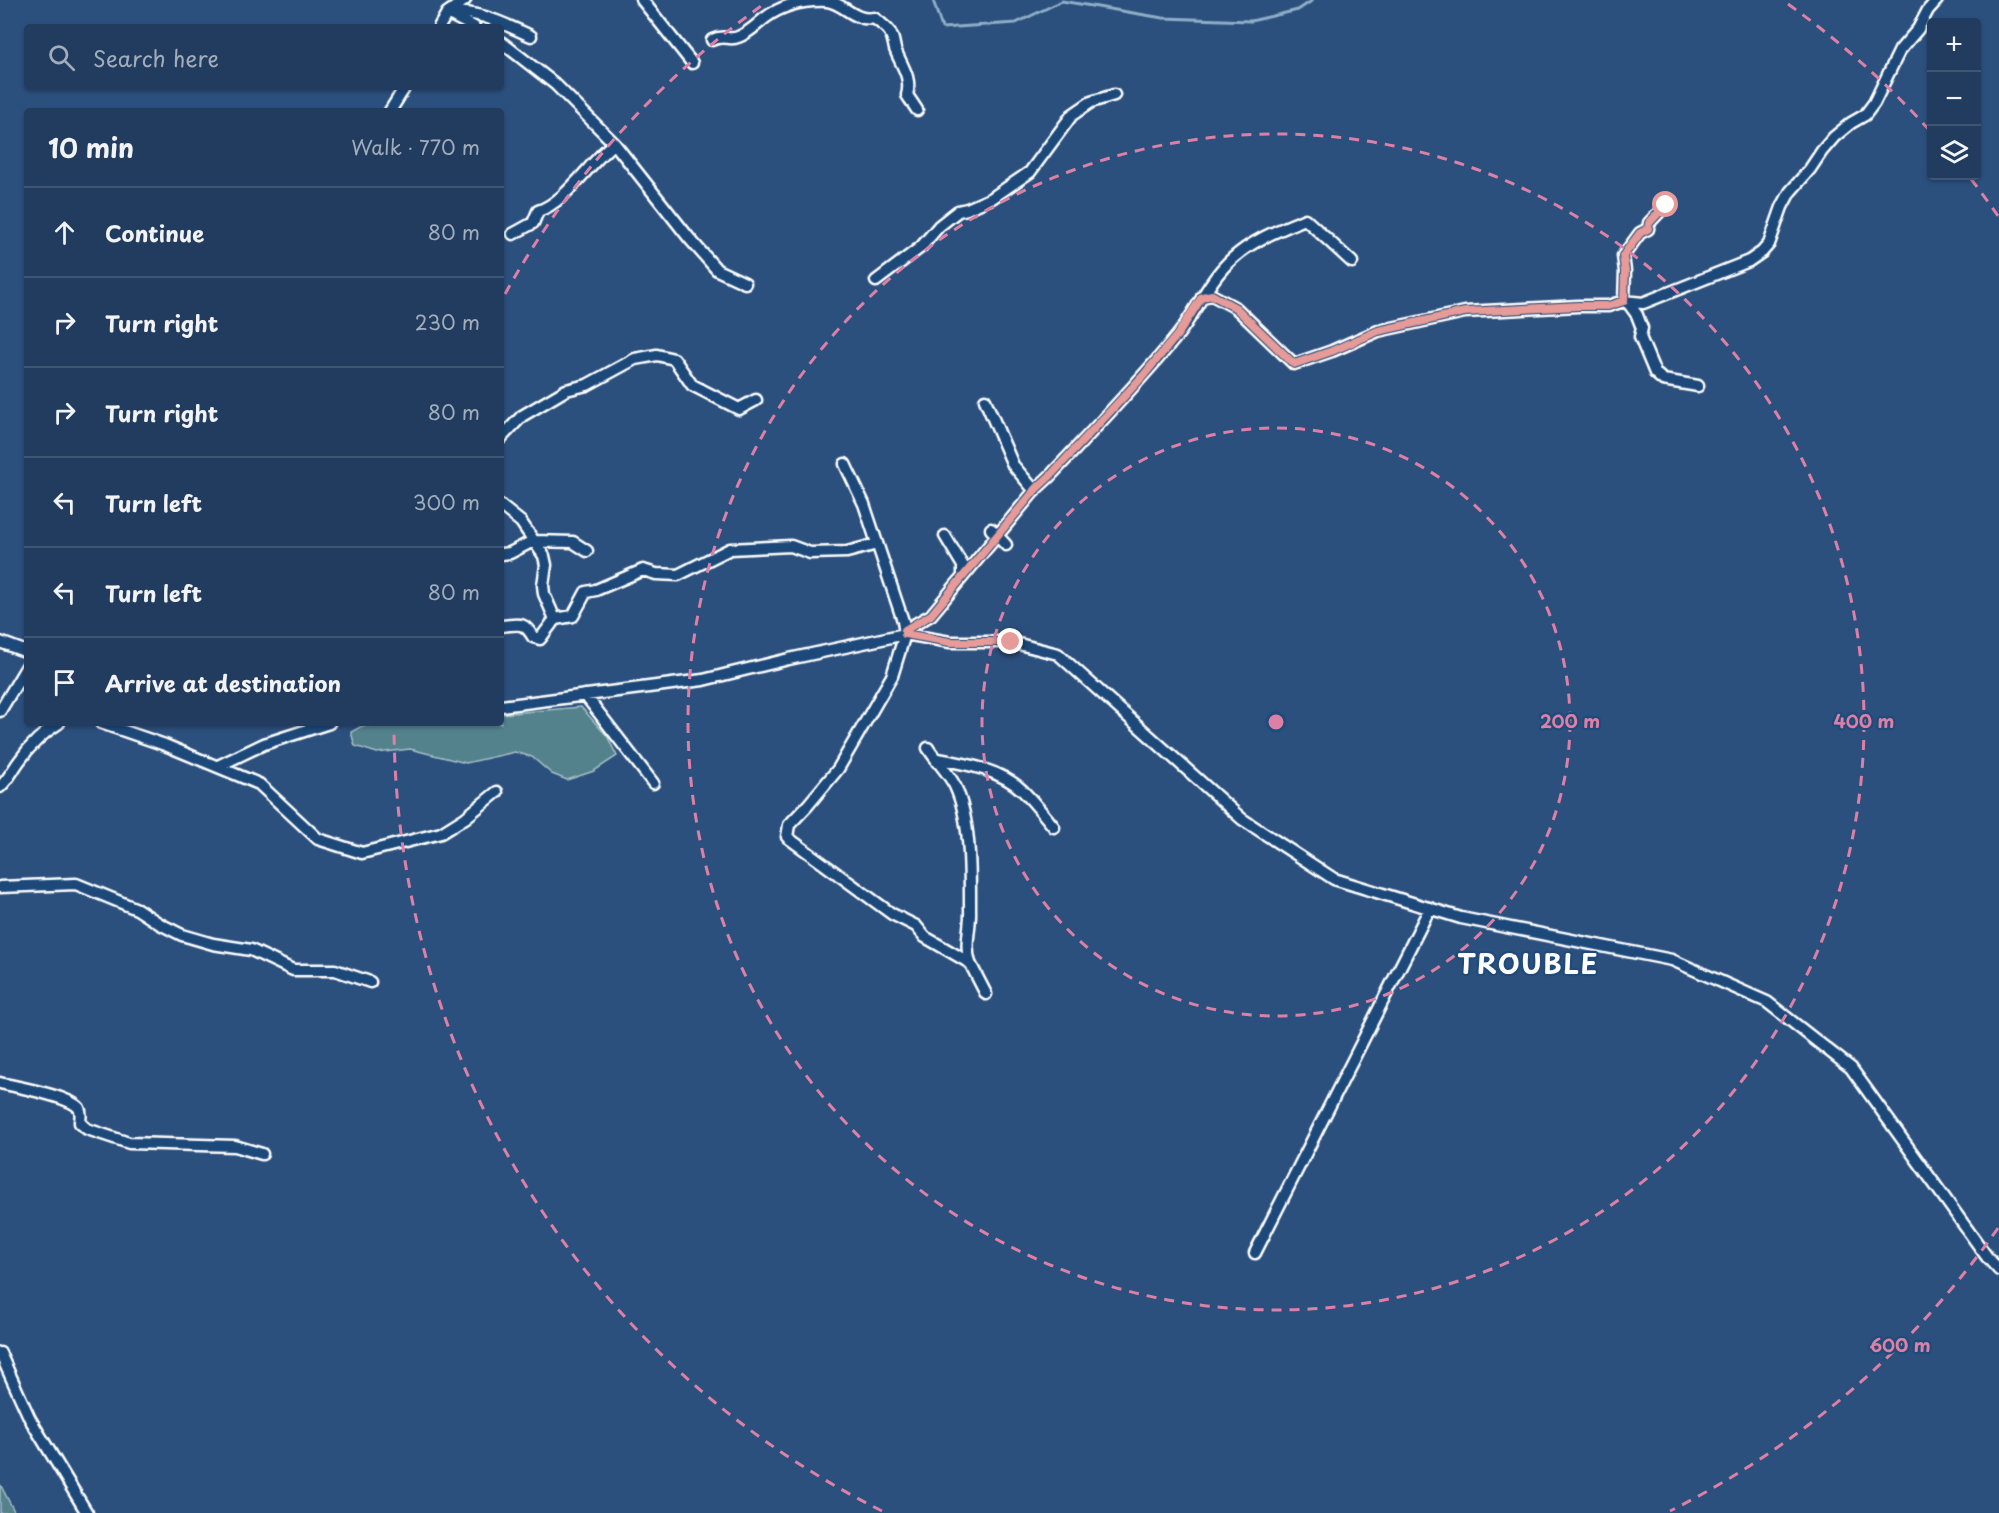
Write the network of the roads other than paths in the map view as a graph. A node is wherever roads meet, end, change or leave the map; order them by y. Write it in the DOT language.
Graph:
graph roads {
  1 [pos="465,0"];
  2 [pos="642,0"];
  3 [pos="1938,0"];
  4 [pos="447,13"];
  5 [pos="441,24"];
  6 [pos="468,24"];
  7 [pos="504,24"];
  8 [pos="504,24"];
  9 [pos="531,36"];
  10 [pos="712,40"];
  11 [pos="504,44"];
  12 [pos="692,63"];
  13 [pos="403,90"];
  14 [pos="1114,95"];
  15 [pos="392,108"];
  16 [pos="917,110"];
  17 [pos="614,143"];
  18 [pos="1666,205"];
  19 [pos="513,234"];
  20 [pos="1352,262"];
  21 [pos="876,281"];
  22 [pos="745,282"];
  23 [pos="1202,297"];
  24 [pos="1624,301"];
  25 [pos="1698,386"];
  26 [pos="756,399"];
  27 [pos="986,400"];
  28 [pos="504,435"];
  29 [pos="845,464"];
  30 [pos="1035,491"];
  31 [pos="504,508"];
  32 [pos="995,532"];
  33 [pos="945,536"];
  34 [pos="533,541"];
  35 [pos="877,544"];
  36 [pos="1006,545"];
  37 [pos="586,550"];
  38 [pos="504,554"];
  39 [pos="963,576"];
  40 [pos="555,619"];
  41 [pos="504,626"];
  42 [pos="905,632"];
  43 [pos="0,642"];
  44 [pos="24,651"];
  45 [pos="24,671"];
  46 [pos="585,695"];
  47 [pos="504,706"];
  48 [pos="0,711"];
  49 [pos="54,726"];
  50 [pos="108,726"];
  51 [pos="320,726"];
  52 [pos="928,748"];
  53 [pos="937,762"];
  54 [pos="218,766"];
  55 [pos="653,783"];
  56 [pos="0,787"];
  57 [pos="497,792"];
  58 [pos="1054,827"];
  59 [pos="0,887"];
  60 [pos="1430,908"];
  61 [pos="970,963"];
  62 [pos="370,982"];
  63 [pos="986,994"];
  64 [pos="0,1083"];
  65 [pos="262,1154"];
  66 [pos="1255,1253"];
  67 [pos="1999,1270"];
  68 [pos="0,1353"];
  69 [pos="87,1513"];
  1 -- 4 [label="street"];
  2 -- 12 [label="street"];
  3 -- 24 [label="street"];
  4 -- 5 [label="street"];
  4 -- 6 [label="street"];
  4 -- 8 [label="street"];
  7 -- 9 [label="street"];
  10 -- 16 [label="street"];
  11 -- 17 [label="street"];
  13 -- 15 [label="street"];
  14 -- 21 [label="street"];
  17 -- 19 [label="street"];
  17 -- 22 [label="street"];
  18 -- 24 [label="street"];
  20 -- 23 [label="street"];
  23 -- 24 [label="street"];
  23 -- 30 [label="street"];
  24 -- 25 [label="street"];
  26 -- 28 [label="street"];
  27 -- 30 [label="street"];
  29 -- 35 [label="street"];
  30 -- 32 [label="street"];
  31 -- 34 [label="street"];
  32 -- 36 [label="street"];
  32 -- 39 [label="street"];
  33 -- 39 [label="street"];
  34 -- 37 [label="street"];
  34 -- 38 [label="street"];
  34 -- 40 [label="street"];
  35 -- 40 [label="street"];
  35 -- 42 [label="street"];
  39 -- 42 [label="street"];
  40 -- 41 [label="street"];
  42 -- 46 [label="street"];
  42 -- 60 [label="street"];
  42 -- 61 [label="street"];
  43 -- 44 [label="street"];
  45 -- 48 [label="street"];
  46 -- 47 [label="street"];
  46 -- 55 [label="street"];
  49 -- 56 [label="street"];
  50 -- 54 [label="street"];
  51 -- 54 [label="street"];
  52 -- 53 [label="street"];
  53 -- 58 [label="street"];
  53 -- 61 [label="street"];
  54 -- 57 [label="street"];
  59 -- 62 [label="street"];
  60 -- 66 [label="street"];
  60 -- 67 [label="street"];
  61 -- 63 [label="street"];
  64 -- 65 [label="street"];
  68 -- 69 [label="street"];
}
